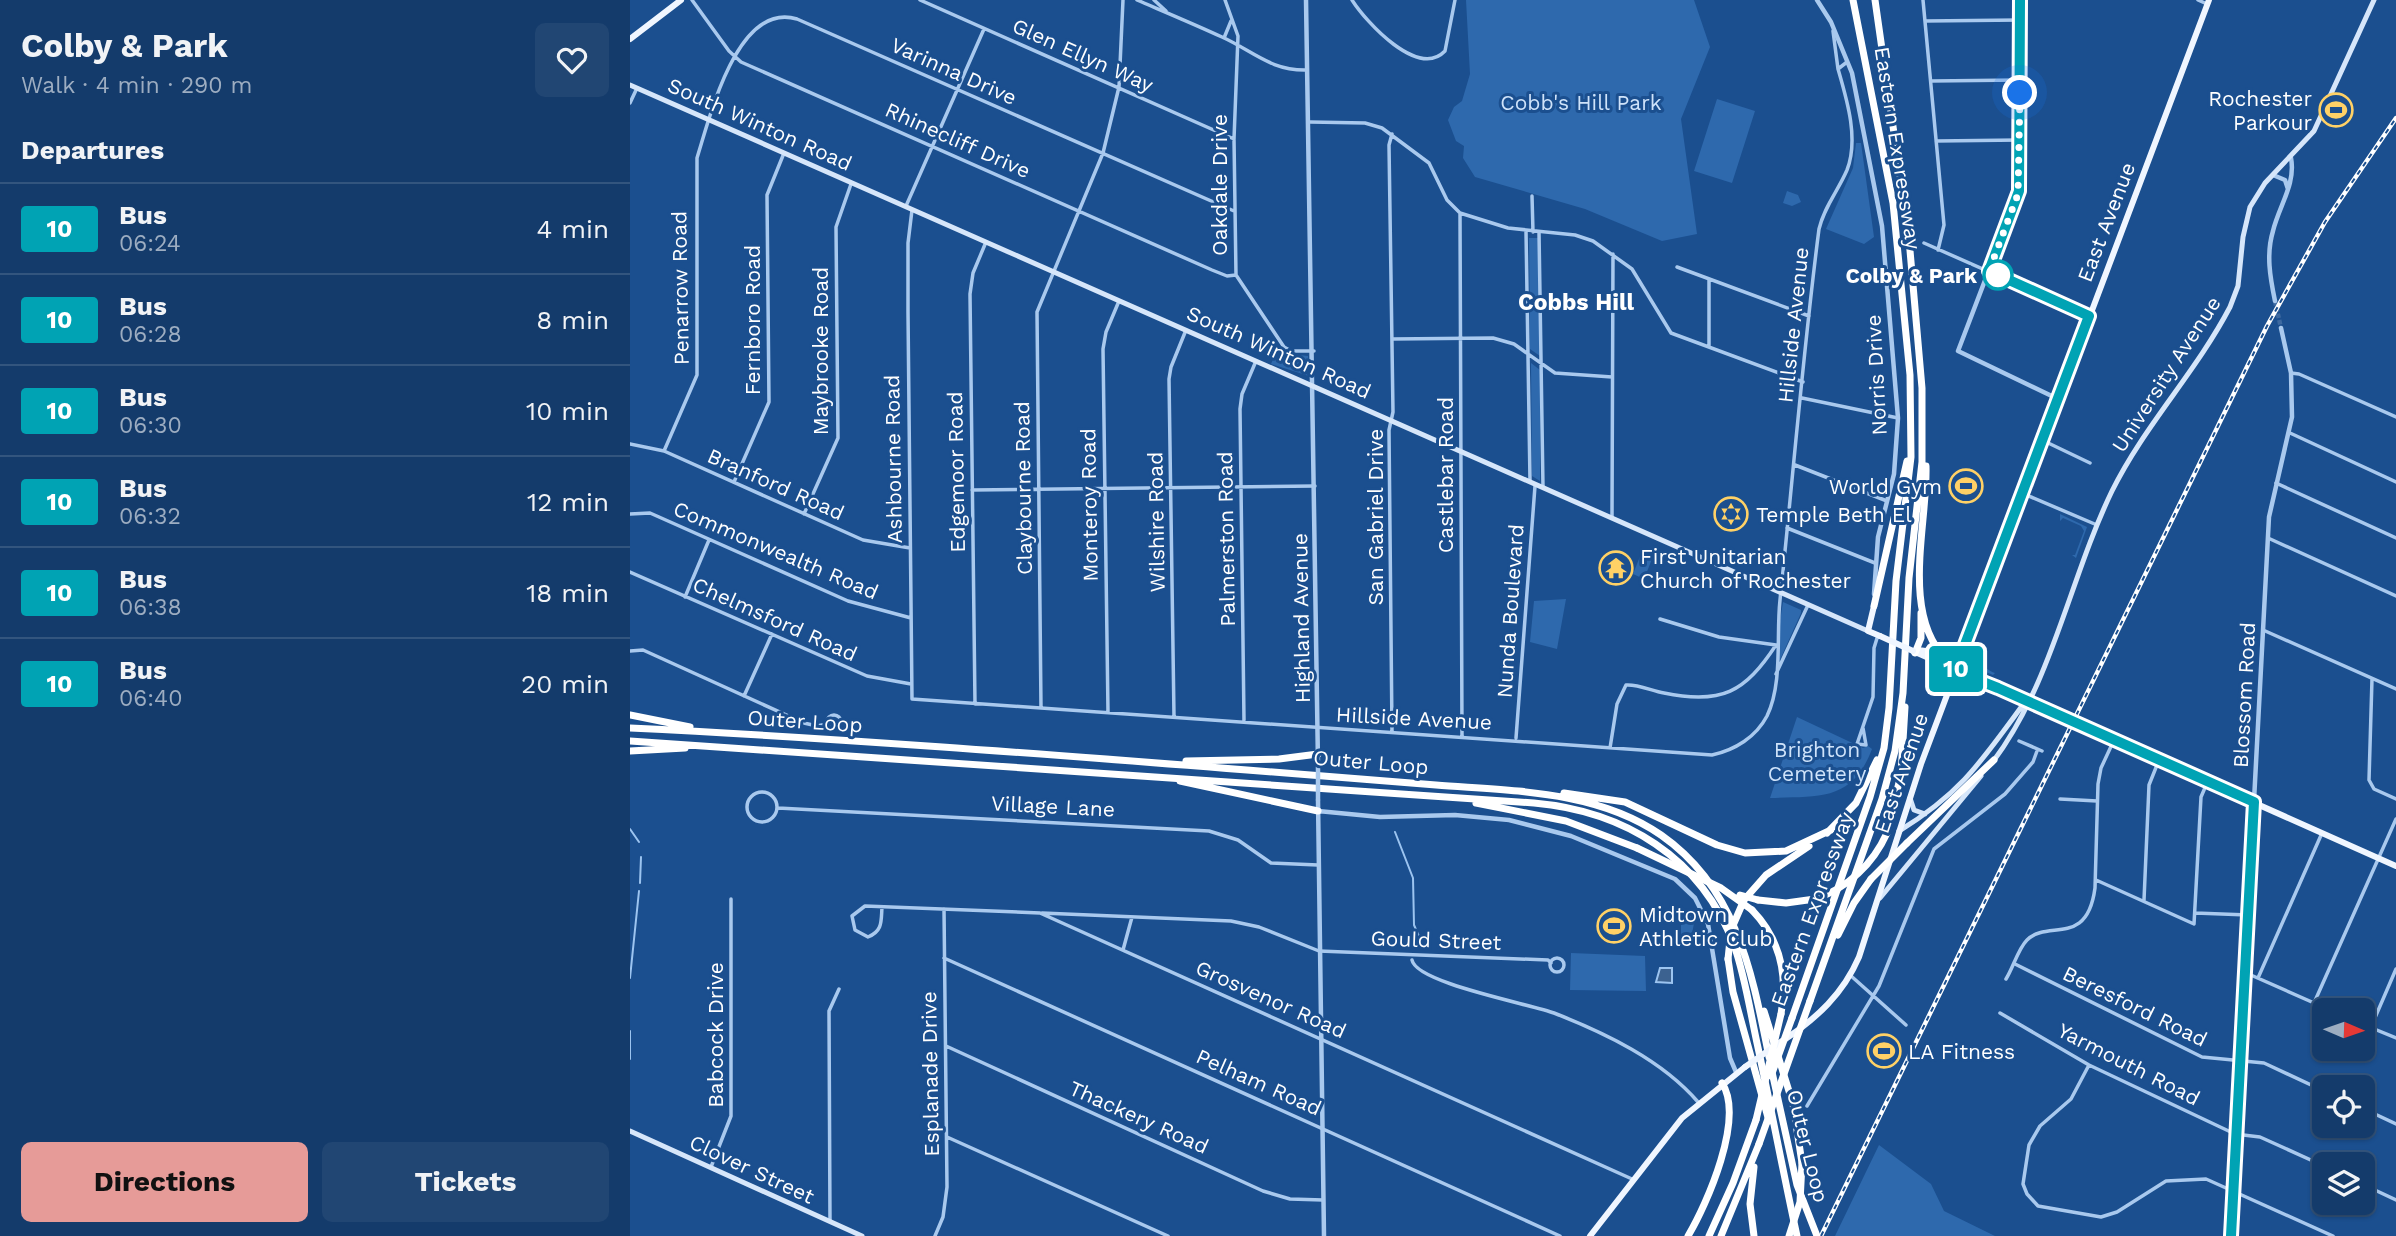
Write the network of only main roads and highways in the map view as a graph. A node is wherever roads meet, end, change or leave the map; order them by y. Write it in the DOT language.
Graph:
graph roads {
  1 [pos="681,0"];
  2 [pos="1853,0"];
  3 [pos="1875,0"];
  4 [pos="2374,0"];
  5 [pos="2208,2"];
  6 [pos="630,39"];
  7 [pos="633,86"];
  8 [pos="1924,413"];
  9 [pos="1912,433"];
  10 [pos="1920,585"];
  11 [pos="1874,606"];
  12 [pos="1868,631"];
  13 [pos="1915,651"];
  14 [pos="1946,659"];
  15 [pos="1904,668"];
  16 [pos="1956,668"];
  17 [pos="2028,702"];
  18 [pos="630,715"];
  19 [pos="1889,716"];
  20 [pos="2068,720"];
  21 [pos="2084,727"];
  22 [pos="630,728"];
  23 [pos="715,732"];
  24 [pos="630,741"];
  25 [pos="718,746"];
  26 [pos="630,751"];
  27 [pos="1318,754"];
  28 [pos="1994,760"];
  29 [pos="1153,763"];
  30 [pos="1152,775"];
  31 [pos="1509,790"];
  32 [pos="1427,796"];
  33 [pos="1910,797"];
  34 [pos="1318,811"];
  35 [pos="1928,813"];
  36 [pos="1830,830"];
  37 [pos="1899,831"];
  38 [pos="2396,866"];
  39 [pos="1713,884"];
  40 [pos="1875,906"];
  41 [pos="1749,966"];
  42 [pos="1821,971"];
  43 [pos="1722,1083"];
  44 [pos="1756,1119"];
  45 [pos="630,1131"];
  46 [pos="1759,1144"];
  47 [pos="1789,1199"];
  48 [pos="862,1236"];
  49 [pos="1590,1236"];
  50 [pos="1688,1236"];
  51 [pos="1709,1236"];
  52 [pos="1721,1236"];
  53 [pos="1754,1236"];
  54 [pos="1790,1236"];
  55 [pos="1797,1236"];
  56 [pos="1817,1236"];
  1 -- 6 [label="main road"];
  2 -- 9 [label="highway, Eastern Expressway"];
  3 -- 8 [label="highway, Eastern Expressway"];
  4 -- 17 [label="main road, University Avenue"];
  5 -- 16 [label="main road, East Avenue"];
  7 -- 12 [label="main road, South Winton Road"];
  8 -- 10 [label="highway"];
  8 -- 15 [label="highway, Eastern Expressway"];
  9 -- 11 [label="highway"];
  9 -- 19 [label="highway, Eastern Expressway"];
  10 -- 13 [label="highway"];
  10 -- 14 [label="highway"];
  11 -- 12 [label="main road, Norris Drive"];
  12 -- 13 [label="main road, South Winton Road, bridge"];
  13 -- 14 [label="main road, South Winton Road"];
  13 -- 16 [label="main road, South Winton Road"];
  14 -- 16 [label="main road, South Winton Road"];
  15 -- 39 [label="highway, bridge"];
  15 -- 42 [label="highway, Eastern Expressway"];
  16 -- 17 [label="main road, South Winton Road"];
  16 -- 33 [label="main road, East Avenue"];
  17 -- 20 [label="main road, South Winton Road"];
  17 -- 28 [label="main road, University Avenue"];
  17 -- 35 [label="main road, University Avenue"];
  18 -- 23 [label="highway"];
  19 -- 36 [label="highway"];
  19 -- 44 [label="highway, Eastern Expressway, bridge"];
  21 -- 38 [label="main road"];
  22 -- 23 [label="highway, Outer Loop"];
  23 -- 29 [label="highway, Outer Loop"];
  24 -- 25 [label="highway, Outer Loop"];
  25 -- 26 [label="highway"];
  25 -- 30 [label="highway, Outer Loop"];
  27 -- 29 [label="highway"];
  28 -- 40 [label="main road, University Avenue"];
  28 -- 42 [label="highway, bridge"];
  29 -- 31 [label="highway, Outer Loop"];
  30 -- 32 [label="highway, Outer Loop"];
  30 -- 34 [label="highway"];
  31 -- 36 [label="highway"];
  31 -- 41 [label="highway, Outer Loop"];
  32 -- 39 [label="highway, bridge"];
  32 -- 47 [label="highway, Outer Loop"];
  33 -- 35 [label="main road"];
  33 -- 37 [label="main road, East Avenue"];
  35 -- 37 [label="main road, University Avenue"];
  36 -- 47 [label="highway, bridge"];
  37 -- 40 [label="main road, East Avenue"];
  39 -- 44 [label="highway, bridge"];
  40 -- 43 [label="main road, East Avenue, bridge"];
  41 -- 54 [label="highway, bridge"];
  41 -- 56 [label="highway, Outer Loop"];
  42 -- 46 [label="highway, Eastern Expressway, bridge"];
  43 -- 49 [label="main road, East Avenue"];
  43 -- 50 [label="highway"];
  44 -- 51 [label="highway, Eastern Expressway"];
  45 -- 48 [label="main road, Clover Street"];
  46 -- 52 [label="highway, Eastern Expressway"];
  46 -- 53 [label="highway"];
  47 -- 55 [label="highway, Outer Loop"];
}
